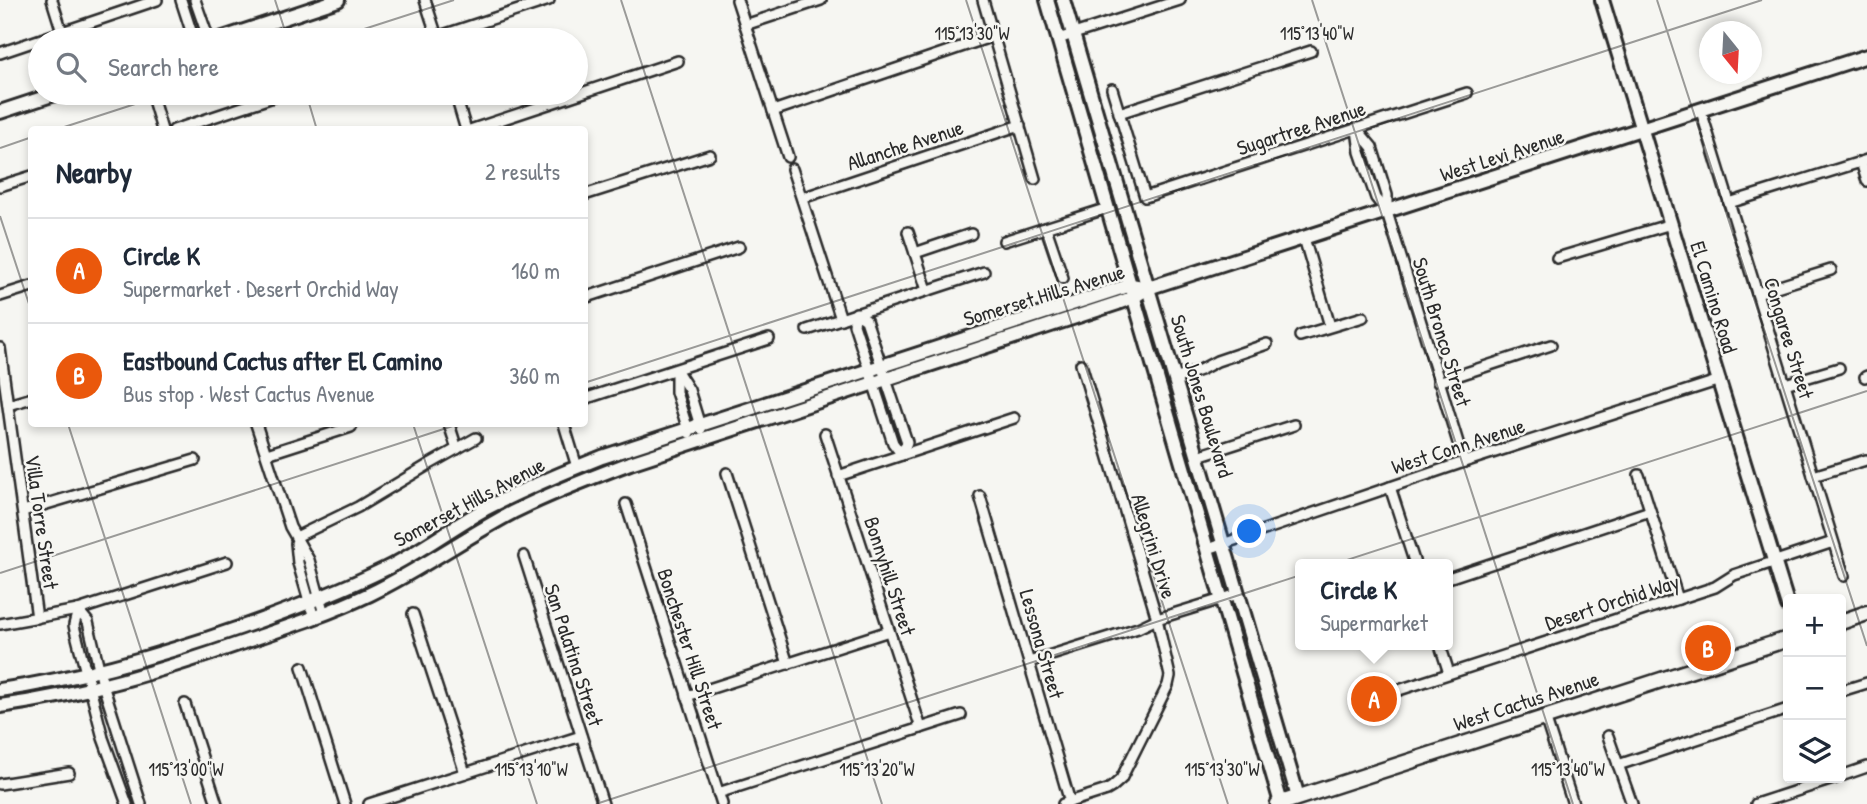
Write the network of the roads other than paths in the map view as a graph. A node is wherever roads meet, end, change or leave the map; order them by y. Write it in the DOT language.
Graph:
graph roads {
  1 [pos="52,0"];
  2 [pos="157,0"];
  3 [pos="181,0"];
  4 [pos="195,0"];
  5 [pos="338,0"];
  6 [pos="425,0"];
  7 [pos="549,0"];
  8 [pos="737,0"];
  9 [pos="821,0"];
  10 [pos="983,0"];
  11 [pos="1047,0"];
  12 [pos="1063,0"];
  13 [pos="1180,0"];
  14 [pos="1602,0"];
  15 [pos="135,4"];
  16 [pos="745,25"];
  17 [pos="61,28"];
  18 [pos="72,28"];
  19 [pos="190,28"];
  20 [pos="205,28"];
  21 [pos="253,28"];
  22 [pos="434,28"];
  23 [pos="469,28"];
  24 [pos="1073,34"];
  25 [pos="993,36"];
  26 [pos="1058,39"];
  27 [pos="28,44"];
  28 [pos="1311,51"];
  29 [pos="0,53"];
  30 [pos="1867,56"];
  31 [pos="678,61"];
  32 [pos="1112,89"];
  33 [pos="588,91"];
  34 [pos="1467,93"];
  35 [pos="28,103"];
  36 [pos="155,105"];
  37 [pos="249,105"];
  38 [pos="459,105"];
  39 [pos="544,105"];
  40 [pos="773,111"];
  41 [pos="1701,111"];
  42 [pos="0,112"];
  43 [pos="1119,114"];
  44 [pos="1020,125"];
  45 [pos="162,126"];
  46 [pos="186,126"];
  47 [pos="467,126"];
  48 [pos="480,126"];
  49 [pos="1356,128"];
  50 [pos="1641,131"];
  51 [pos="709,155"];
  52 [pos="788,158"];
  53 [pos="1864,161"];
  54 [pos="792,169"];
  55 [pos="28,177"];
  56 [pos="1035,178"];
  57 [pos="1867,181"];
  58 [pos="0,186"];
  59 [pos="588,194"];
  60 [pos="802,198"];
  61 [pos="1729,203"];
  62 [pos="1108,208"];
  63 [pos="1387,212"];
  64 [pos="1671,224"];
  65 [pos="1046,228"];
  66 [pos="908,232"];
  67 [pos="971,234"];
  68 [pos="1304,238"];
  69 [pos="1004,241"];
  70 [pos="739,247"];
  71 [pos="915,253"];
  72 [pos="1557,258"];
  73 [pos="1831,271"];
  74 [pos="984,272"];
  75 [pos="1063,278"];
  76 [pos="28,287"];
  77 [pos="1148,288"];
  78 [pos="927,290"];
  79 [pos="1132,291"];
  80 [pos="1757,293"];
  81 [pos="0,296"];
  82 [pos="588,297"];
  83 [pos="856,313"];
  84 [pos="1363,317"];
  85 [pos="841,319"];
  86 [pos="1330,327"];
  87 [pos="807,330"];
  88 [pos="1300,336"];
  89 [pos="769,340"];
  90 [pos="1267,344"];
  91 [pos="1551,345"];
  92 [pos="0,348"];
  93 [pos="1081,364"];
  94 [pos="876,368"];
  95 [pos="1839,368"];
  96 [pos="676,370"];
  97 [pos="1175,379"];
  98 [pos="1720,380"];
  99 [pos="880,382"];
  100 [pos="1438,382"];
  101 [pos="1785,384"];
  102 [pos="588,398"];
  103 [pos="28,399"];
  104 [pos="8,405"];
  105 [pos="1014,418"];
  106 [pos="1294,425"];
  107 [pos="694,426"];
  108 [pos="257,427"];
  109 [pos="351,427"];
  110 [pos="451,427"];
  111 [pos="565,427"];
  112 [pos="825,434"];
  113 [pos="477,438"];
  114 [pos="698,441"];
  115 [pos="457,449"];
  116 [pos="267,454"];
  117 [pos="902,455"];
  118 [pos="1198,456"];
  119 [pos="195,460"];
  120 [pos="1866,460"];
  121 [pos="1464,462"];
  122 [pos="577,467"];
  123 [pos="727,473"];
  124 [pos="1639,475"];
  125 [pos="838,476"];
  126 [pos="1813,476"];
  127 [pos="1390,487"];
  128 [pos="980,496"];
  129 [pos="626,504"];
  130 [pos="23,511"];
  131 [pos="1650,511"];
  132 [pos="296,537"];
  133 [pos="1833,542"];
  134 [pos="1224,543"];
  135 [pos="1208,549"];
  136 [pos="524,556"];
  137 [pos="1413,559"];
  138 [pos="1774,561"];
  139 [pos="227,562"];
  140 [pos="1453,576"];
  141 [pos="1844,576"];
  142 [pos="1238,593"];
  143 [pos="1784,594"];
  144 [pos="1222,599"];
  145 [pos="1678,599"];
  146 [pos="315,601"];
  147 [pos="78,610"];
  148 [pos="1867,613"];
  149 [pos="413,614"];
  150 [pos="319,616"];
  151 [pos="37,618"];
  152 [pos="1157,619"];
  153 [pos="1846,620"];
  154 [pos="0,624"];
  155 [pos="889,631"];
  156 [pos="1783,641"];
  157 [pos="1442,650"];
  158 [pos="1029,662"];
  159 [pos="788,664"];
  160 [pos="302,667"];
  161 [pos="93,673"];
  162 [pos="1449,673"];
  163 [pos="1867,683"];
  164 [pos="97,686"];
  165 [pos="1846,689"];
  166 [pos="0,690"];
  167 [pos="1399,690"];
  168 [pos="687,696"];
  169 [pos="185,704"];
  170 [pos="0,706"];
  171 [pos="1783,711"];
  172 [pos="961,715"];
  173 [pos="1545,718"];
  174 [pos="921,728"];
  175 [pos="581,736"];
  176 [pos="1608,736"];
  177 [pos="1618,765"];
  178 [pos="1867,767"];
  179 [pos="69,772"];
  180 [pos="465,773"];
  181 [pos="1846,774"];
  182 [pos="1821,783"];
  183 [pos="0,784"];
  184 [pos="718,793"];
  185 [pos="1299,801"];
  186 [pos="1067,803"];
  187 [pos="127,804"];
  188 [pos="141,804"];
  189 [pos="217,804"];
  190 [pos="345,804"];
  191 [pos="369,804"];
  192 [pos="602,804"];
  193 [pos="722,804"];
  194 [pos="1280,804"];
  195 [pos="1573,804"];
  196 [pos="1632,804"];
  197 [pos="1756,804"];
  1 -- 17 [label="street"];
  2 -- 15 [label="street"];
  3 -- 19 [label="street"];
  4 -- 20 [label="street"];
  5 -- 21 [label="main road"];
  6 -- 22 [label="street"];
  7 -- 23 [label="street"];
  8 -- 16 [label="street"];
  9 -- 16 [label="street"];
  10 -- 25 [label="street"];
  11 -- 26 [label="main road, South Jones Boulevard"];
  12 -- 24 [label="main road, South Jones Boulevard"];
  13 -- 24 [label="street"];
  14 -- 50 [label="main road, El Camino Road"];
  15 -- 18 [label="street"];
  16 -- 40 [label="street"];
  24 -- 26 [label="street"];
  24 -- 77 [label="main road, South Jones Boulevard"];
  25 -- 40 [label="street"];
  25 -- 44 [label="street"];
  26 -- 62 [label="main road, South Jones Boulevard"];
  27 -- 29 [label="street"];
  28 -- 43 [label="street"];
  30 -- 41 [label="main road, West Levi Avenue"];
  31 -- 33 [label="street"];
  32 -- 43 [label="street"];
  34 -- 49 [label="street, Sugartree Avenue"];
  35 -- 42 [label="main road"];
  36 -- 45 [label="street"];
  37 -- 46 [label="street"];
  38 -- 47 [label="street"];
  39 -- 48 [label="street"];
  40 -- 52 [label="street"];
  41 -- 50 [label="main road, West Levi Avenue"];
  41 -- 61 [label="street, Congaree Street"];
  43 -- 49 [label="street, Sugartree Avenue"];
  44 -- 56 [label="street"];
  44 -- 60 [label="street, Allanche Avenue"];
  49 -- 63 [label="street, South Bronco Street"];
  50 -- 63 [label="main road, West Levi Avenue"];
  50 -- 64 [label="main road, El Camino Road"];
  51 -- 59 [label="street"];
  53 -- 57 [label="street"];
  53 -- 61 [label="street"];
  54 -- 60 [label="street"];
  55 -- 58 [label="street"];
  60 -- 85 [label="street"];
  61 -- 80 [label="street, Congaree Street"];
  62 -- 65 [label="street"];
  62 -- 79 [label="main road, South Jones Boulevard"];
  63 -- 68 [label="main road, West Levi Avenue"];
  63 -- 100 [label="street, South Bronco Street"];
  64 -- 72 [label="street"];
  64 -- 98 [label="main road, El Camino Road"];
  65 -- 69 [label="street"];
  65 -- 75 [label="street"];
  66 -- 71 [label="street"];
  67 -- 71 [label="street"];
  68 -- 77 [label="main road, West Levi Avenue"];
  68 -- 86 [label="street"];
  70 -- 82 [label="street"];
  71 -- 78 [label="street"];
  73 -- 80 [label="street"];
  74 -- 78 [label="street"];
  76 -- 81 [label="street"];
  77 -- 79 [label="main road, Somerset Hills Avenue"];
  77 -- 97 [label="main road, South Jones Boulevard"];
  78 -- 83 [label="street"];
  79 -- 94 [label="main road, Somerset Hills Avenue"];
  79 -- 99 [label="main road, Somerset Hills Avenue"];
  79 -- 135 [label="main road, South Jones Boulevard"];
  80 -- 101 [label="street, Congaree Street"];
  83 -- 85 [label="street"];
  83 -- 94 [label="street"];
  84 -- 86 [label="street"];
  85 -- 87 [label="street"];
  86 -- 88 [label="street"];
  89 -- 96 [label="street"];
  90 -- 97 [label="street"];
  91 -- 100 [label="street"];
  92 -- 104 [label="street, Villa Torre Street"];
  93 -- 152 [label="street, Allegrini Drive"];
  94 -- 99 [label="street"];
  94 -- 107 [label="main road, Somerset Hills Avenue"];
  95 -- 101 [label="street"];
  96 -- 102 [label="street"];
  96 -- 107 [label="street"];
  97 -- 118 [label="main road, South Jones Boulevard"];
  98 -- 121 [label="street, West Conn Avenue"];
  98 -- 138 [label="main road, El Camino Road"];
  99 -- 114 [label="main road, Somerset Hills Avenue"];
  99 -- 117 [label="street"];
  100 -- 121 [label="street, South Bronco Street"];
  101 -- 126 [label="street, Congaree Street"];
  103 -- 104 [label="street"];
  104 -- 130 [label="street, Villa Torre Street"];
  105 -- 117 [label="street"];
  106 -- 118 [label="street"];
  107 -- 114 [label="street"];
  107 -- 122 [label="main road, Somerset Hills Avenue"];
  108 -- 116 [label="street"];
  109 -- 116 [label="street"];
  110 -- 115 [label="street"];
  111 -- 122 [label="street"];
  112 -- 125 [label="street, Bonnyhill Street"];
  113 -- 115 [label="street"];
  114 -- 150 [label="main road, Somerset Hills Avenue"];
  115 -- 132 [label="street"];
  116 -- 132 [label="street"];
  117 -- 125 [label="street"];
  118 -- 134 [label="main road, South Jones Boulevard"];
  119 -- 130 [label="street"];
  120 -- 126 [label="street"];
  121 -- 127 [label="street, West Conn Avenue"];
  122 -- 146 [label="main road, Somerset Hills Avenue"];
  123 -- 159 [label="street"];
  124 -- 131 [label="street"];
  125 -- 155 [label="street, Bonnyhill Street"];
  126 -- 133 [label="street, Congaree Street"];
  127 -- 134 [label="street, West Conn Avenue"];
  127 -- 137 [label="street"];
  128 -- 158 [label="street, Lessona Street"];
  129 -- 168 [label="street, Bonchester Hill Street"];
  130 -- 151 [label="street, Villa Torre Street"];
  131 -- 140 [label="street"];
  131 -- 145 [label="street"];
  132 -- 146 [label="street"];
  133 -- 138 [label="street, Desert Orchid Way"];
  133 -- 141 [label="street, Congaree Street"];
  134 -- 135 [label="street, West Conn Avenue"];
  134 -- 142 [label="main road, South Jones Boulevard"];
  135 -- 144 [label="main road, South Jones Boulevard"];
  136 -- 175 [label="street, San Palatina Street"];
  138 -- 143 [label="main road, El Camino Road"];
  138 -- 145 [label="street, Desert Orchid Way"];
  139 -- 147 [label="street"];
  142 -- 144 [label="street"];
  142 -- 185 [label="main road, South Jones Boulevard"];
  144 -- 152 [label="street"];
  144 -- 194 [label="main road, South Jones Boulevard"];
  145 -- 162 [label="street, Desert Orchid Way"];
  146 -- 150 [label="street"];
  146 -- 161 [label="main road, Somerset Hills Avenue"];
  147 -- 151 [label="street"];
  147 -- 161 [label="street"];
  148 -- 153 [label="main road"];
  149 -- 180 [label="street"];
  150 -- 164 [label="main road, Somerset Hills Avenue"];
  151 -- 154 [label="street"];
  152 -- 158 [label="street"];
  152 -- 186 [label="street, Allegrini Drive"];
  155 -- 159 [label="street"];
  155 -- 174 [label="street, Bonnyhill Street"];
  156 -- 173 [label="main road, West Cactus Avenue"];
  157 -- 162 [label="street"];
  158 -- 186 [label="street, Lessona Street"];
  159 -- 168 [label="street"];
  160 -- 190 [label="street"];
  161 -- 164 [label="street"];
  161 -- 166 [label="main road, Somerset Hills Avenue"];
  162 -- 167 [label="street, Desert Orchid Way"];
  163 -- 165 [label="street"];
  164 -- 170 [label="main road, Somerset Hills Avenue"];
  164 -- 187 [label="street"];
  164 -- 188 [label="street"];
  168 -- 184 [label="street, Bonchester Hill Street"];
  169 -- 189 [label="street"];
  171 -- 177 [label="street"];
  172 -- 174 [label="street"];
  173 -- 185 [label="main road, West Cactus Avenue"];
  173 -- 195 [label="street"];
  174 -- 184 [label="street"];
  175 -- 180 [label="street"];
  175 -- 192 [label="street, San Palatina Street"];
  176 -- 177 [label="street"];
  177 -- 196 [label="street"];
  178 -- 181 [label="street"];
  179 -- 183 [label="street"];
  180 -- 191 [label="street"];
  182 -- 197 [label="street"];
  184 -- 193 [label="street, Bonchester Hill Street"];
  185 -- 194 [label="main road, West Cactus Avenue"];
}
